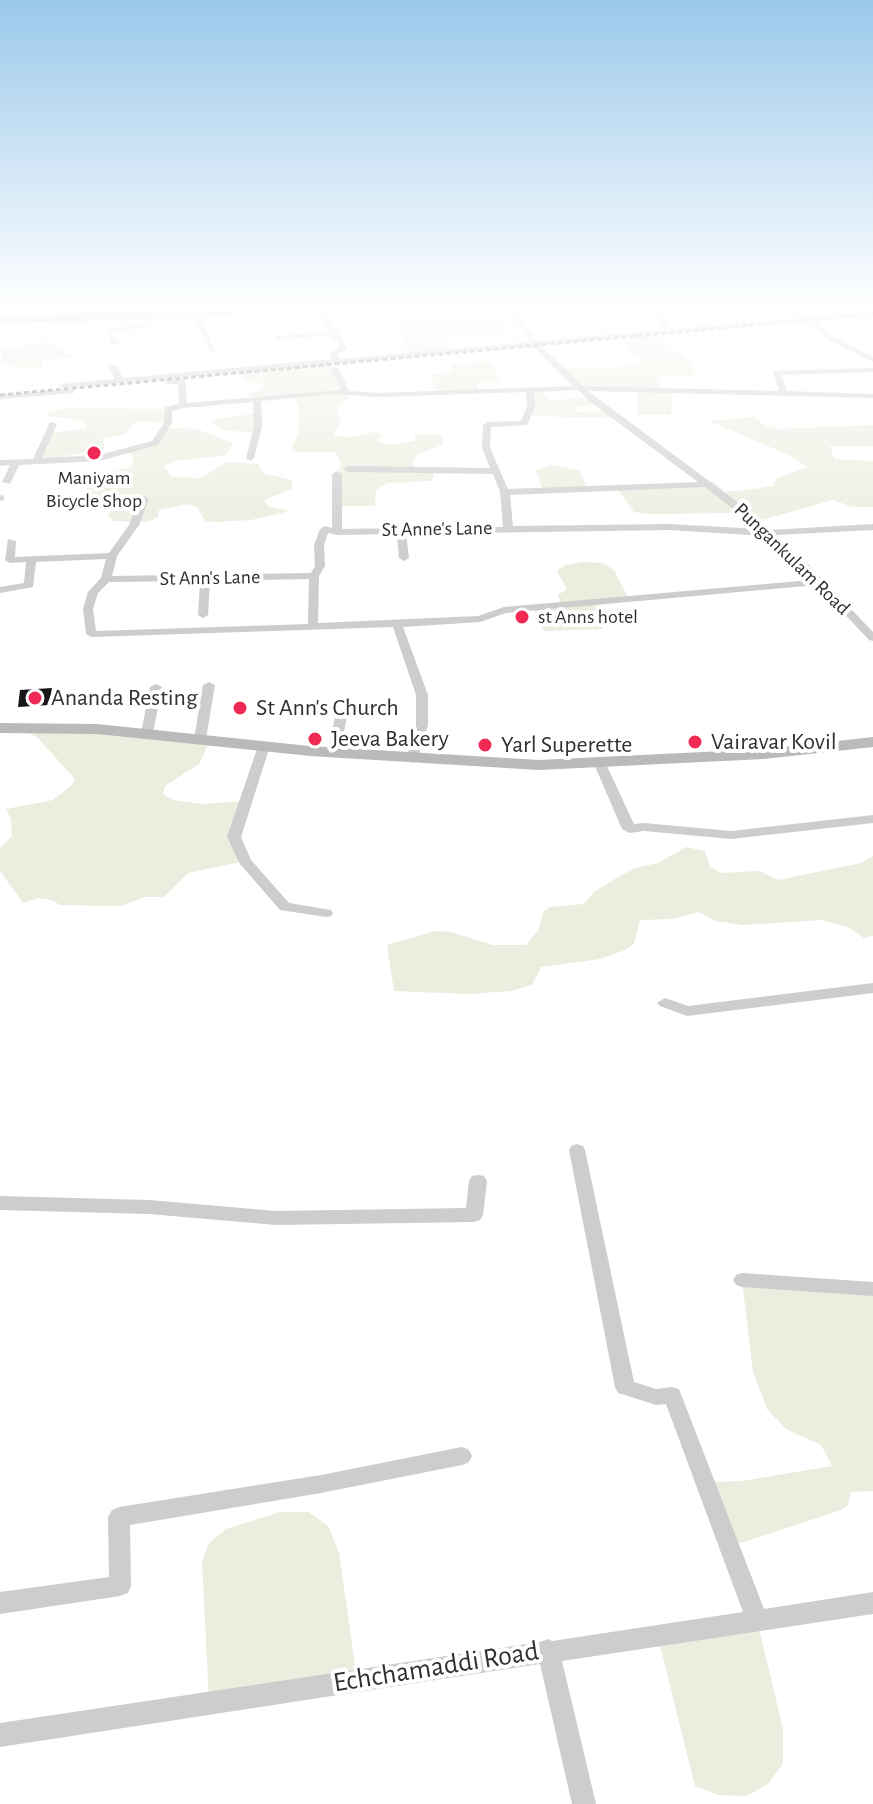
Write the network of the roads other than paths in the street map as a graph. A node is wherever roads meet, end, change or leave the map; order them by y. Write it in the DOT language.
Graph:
graph roads {
  1 [pos="66,391"];
  2 [pos="182,391"];
  3 [pos="494,391"];
  4 [pos="530,391"];
  5 [pos="584,391"];
  6 [pos="671,391"];
  7 [pos="783,391"];
  8 [pos="346,393"];
  9 [pos="780,395"];
  10 [pos="873,396"];
  11 [pos="0,397"];
  12 [pos="257,400"];
  13 [pos="183,406"];
  14 [pos="53,424"];
  15 [pos="250,458"];
  16 [pos="36,461"];
  17 [pos="16,462"];
  18 [pos="0,463"];
  19 [pos="348,469"];
  20 [pos="496,471"];
  21 [pos="337,474"];
  22 [pos="7,482"];
  23 [pos="709,484"];
  24 [pos="505,492"];
  25 [pos="144,499"];
  26 [pos="508,527"];
  27 [pos="873,527"];
  28 [pos="401,529"];
  29 [pos="337,532"];
  30 [pos="769,533"];
  31 [pos="11,541"];
  32 [pos="112,556"];
  33 [pos="404,558"];
  34 [pos="31,559"];
  35 [pos="314,576"];
  36 [pos="106,579"];
  37 [pos="205,579"];
  38 [pos="819,582"];
  39 [pos="0,590"];
  40 [pos="203,615"];
  41 [pos="397,624"];
  42 [pos="313,626"];
  43 [pos="873,638"];
  44 [pos="209,685"];
  45 [pos="156,687"];
  46 [pos="341,716"];
  47 [pos="0,728"];
  48 [pos="147,733"];
  49 [pos="200,739"];
  50 [pos="873,742"];
  51 [pos="264,746"];
  52 [pos="334,753"];
  53 [pos="412,759"];
  54 [pos="600,764"];
  55 [pos="873,819"];
  56 [pos="326,913"];
  57 [pos="873,988"];
  58 [pos="665,1003"];
  59 [pos="577,1150"];
  60 [pos="478,1181"];
  61 [pos="0,1203"];
  62 [pos="742,1280"];
  63 [pos="873,1289"];
  64 [pos="462,1456"];
  65 [pos="0,1603"];
  66 [pos="873,1603"];
  67 [pos="757,1620"];
  68 [pos="548,1650"];
  69 [pos="0,1735"];
  70 [pos="584,1804"];
  1 -- 11 [label="street"];
  2 -- 13 [label="street"];
  3 -- 8 [label="street"];
  4 -- 20 [label="street, St Anne's Lane"];
  5 -- 23 [label="street, Pungankulam Road"];
  6 -- 9 [label="street"];
  7 -- 9 [label="street"];
  8 -- 12 [label="street"];
  9 -- 10 [label="street"];
  12 -- 13 [label="street"];
  12 -- 15 [label="street"];
  13 -- 16 [label="street"];
  14 -- 16 [label="street"];
  16 -- 17 [label="street"];
  17 -- 18 [label="street"];
  17 -- 22 [label="street"];
  19 -- 20 [label="street"];
  20 -- 24 [label="street, St Anne's Lane"];
  21 -- 29 [label="street"];
  23 -- 24 [label="street, St Anne's Lane"];
  23 -- 30 [label="street, Pungankulam Road"];
  24 -- 26 [label="street"];
  25 -- 32 [label="street"];
  26 -- 28 [label="street, St Anne's Lane"];
  26 -- 30 [label="street, St Anne's Lane"];
  27 -- 30 [label="street, St Anne's Lane"];
  28 -- 29 [label="street, St Anne's Lane"];
  28 -- 33 [label="street"];
  29 -- 35 [label="street"];
  30 -- 38 [label="street, Pungankulam Road"];
  31 -- 34 [label="street"];
  32 -- 34 [label="street"];
  32 -- 36 [label="street"];
  34 -- 39 [label="street"];
  35 -- 37 [label="street, St Ann's Lane"];
  35 -- 42 [label="street"];
  36 -- 37 [label="street, St Ann's Lane"];
  36 -- 42 [label="street"];
  37 -- 40 [label="street"];
  38 -- 41 [label="street"];
  38 -- 43 [label="street, Pungankulam Road"];
  41 -- 42 [label="street"];
  41 -- 53 [label="street"];
  44 -- 49 [label="street"];
  45 -- 48 [label="street"];
  46 -- 52 [label="street"];
  47 -- 48 [label="main road"];
  48 -- 49 [label="main road"];
  49 -- 51 [label="main road"];
  50 -- 54 [label="main road"];
  51 -- 52 [label="main road"];
  51 -- 56 [label="street"];
  52 -- 53 [label="main road"];
  53 -- 54 [label="main road"];
  54 -- 55 [label="street"];
  57 -- 58 [label="street"];
  59 -- 67 [label="street"];
  60 -- 61 [label="street"];
  62 -- 63 [label="street"];
  64 -- 65 [label="street"];
  66 -- 67 [label="street, Echchamaddi Road"];
  67 -- 68 [label="street, Echchamaddi Road"];
  68 -- 69 [label="street, Echchamaddi Road"];
  68 -- 70 [label="street"];
}
